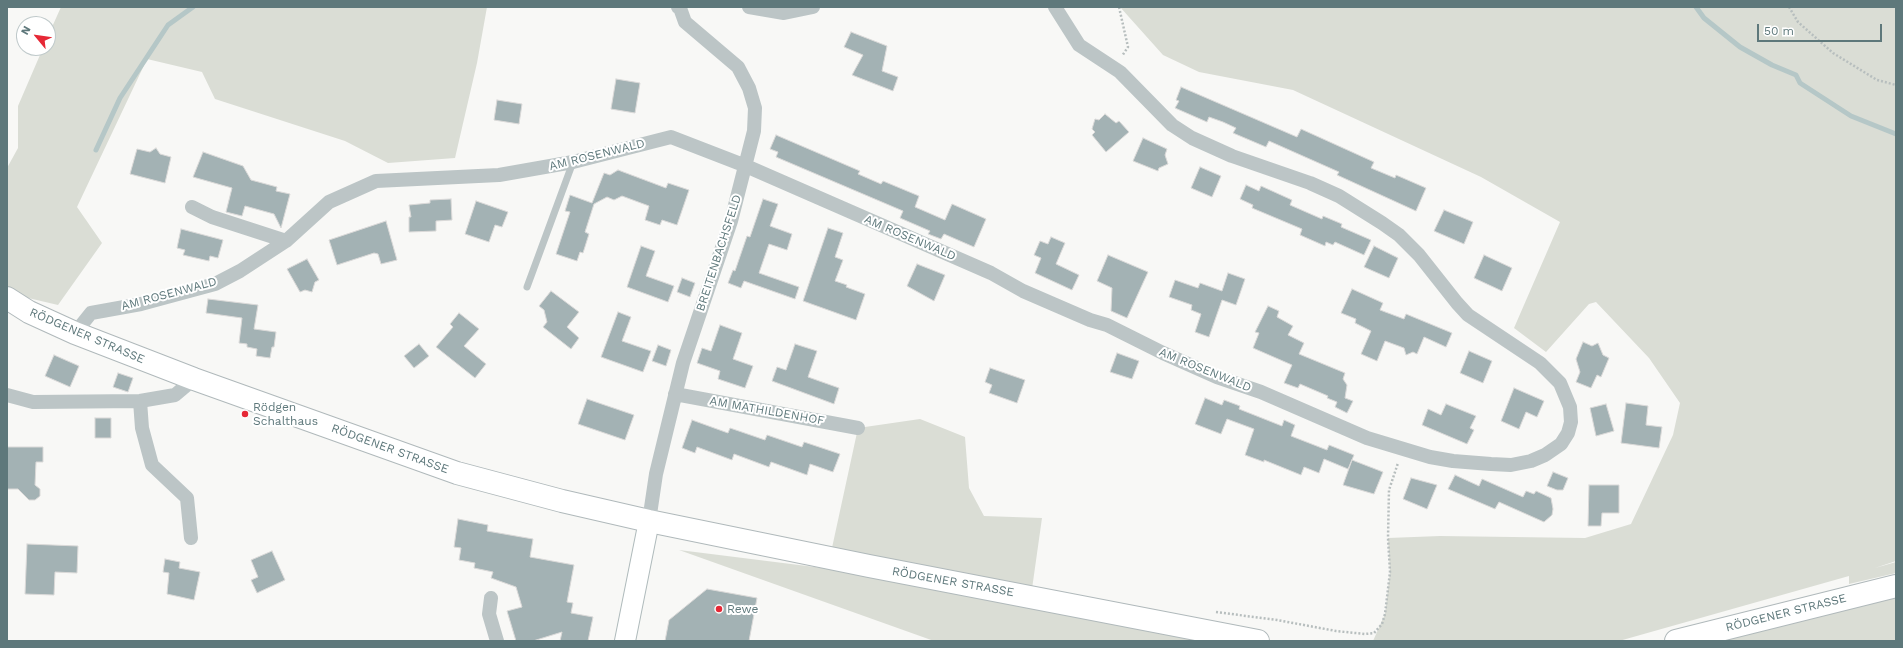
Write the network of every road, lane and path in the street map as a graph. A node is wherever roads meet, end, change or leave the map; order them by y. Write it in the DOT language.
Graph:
graph roads {
  1 [pos="680,7"];
  2 [pos="749,7"];
  3 [pos="813,7"];
  4 [pos="1055,7"];
  5 [pos="1119,7"];
  6 [pos="1789,7"];
  7 [pos="1117,70"];
  8 [pos="1896,85"];
  9 [pos="573,162"];
  10 [pos="746,166"];
  11 [pos="192,207"];
  12 [pos="286,242"];
  13 [pos="527,287"];
  14 [pos="7,298"];
  15 [pos="74,333"];
  16 [pos="194,379"];
  17 [pos="676,394"];
  18 [pos="7,395"];
  19 [pos="140,401"];
  20 [pos="858,428"];
  21 [pos="1402,450"];
  22 [pos="648,521"];
  23 [pos="192,538"];
  24 [pos="1896,586"];
  25 [pos="491,598"];
  26 [pos="1214,612"];
  27 [pos="497,641"];
  28 [pos="624,641"];
  29 [pos="1258,641"];
  30 [pos="1676,641"];
  1 -- 10 [label="street, BREITENBACHSFELD"];
  2 -- 3 [label="street"];
  4 -- 7 [label="street"];
  5 -- 7 [label="path"];
  6 -- 8 [label="path"];
  7 -- 21 [label="street, AM ROSENWALD"];
  9 -- 10 [label="street, AM ROSENWALD"];
  9 -- 12 [label="street, AM ROSENWALD"];
  9 -- 13 [label="lane"];
  10 -- 17 [label="street, BREITENBACHSFELD"];
  10 -- 21 [label="street, AM ROSENWALD"];
  11 -- 12 [label="street"];
  12 -- 15 [label="street, AM ROSENWALD"];
  14 -- 15 [label="main road, RÖDGENER STRASSE"];
  15 -- 16 [label="main road, RÖDGENER STRASSE"];
  16 -- 19 [label="street"];
  16 -- 22 [label="main road, RÖDGENER STRASSE"];
  17 -- 20 [label="street, AM MATHILDENHOF"];
  17 -- 22 [label="street, BREITENBACHSFELD"];
  18 -- 19 [label="street"];
  19 -- 23 [label="street"];
  21 -- 26 [label="path"];
  22 -- 28 [label="main road"];
  22 -- 29 [label="main road, RÖDGENER STRASSE"];
  24 -- 30 [label="main road, RÖDGENER STRASSE"];
  25 -- 27 [label="street"];
}
